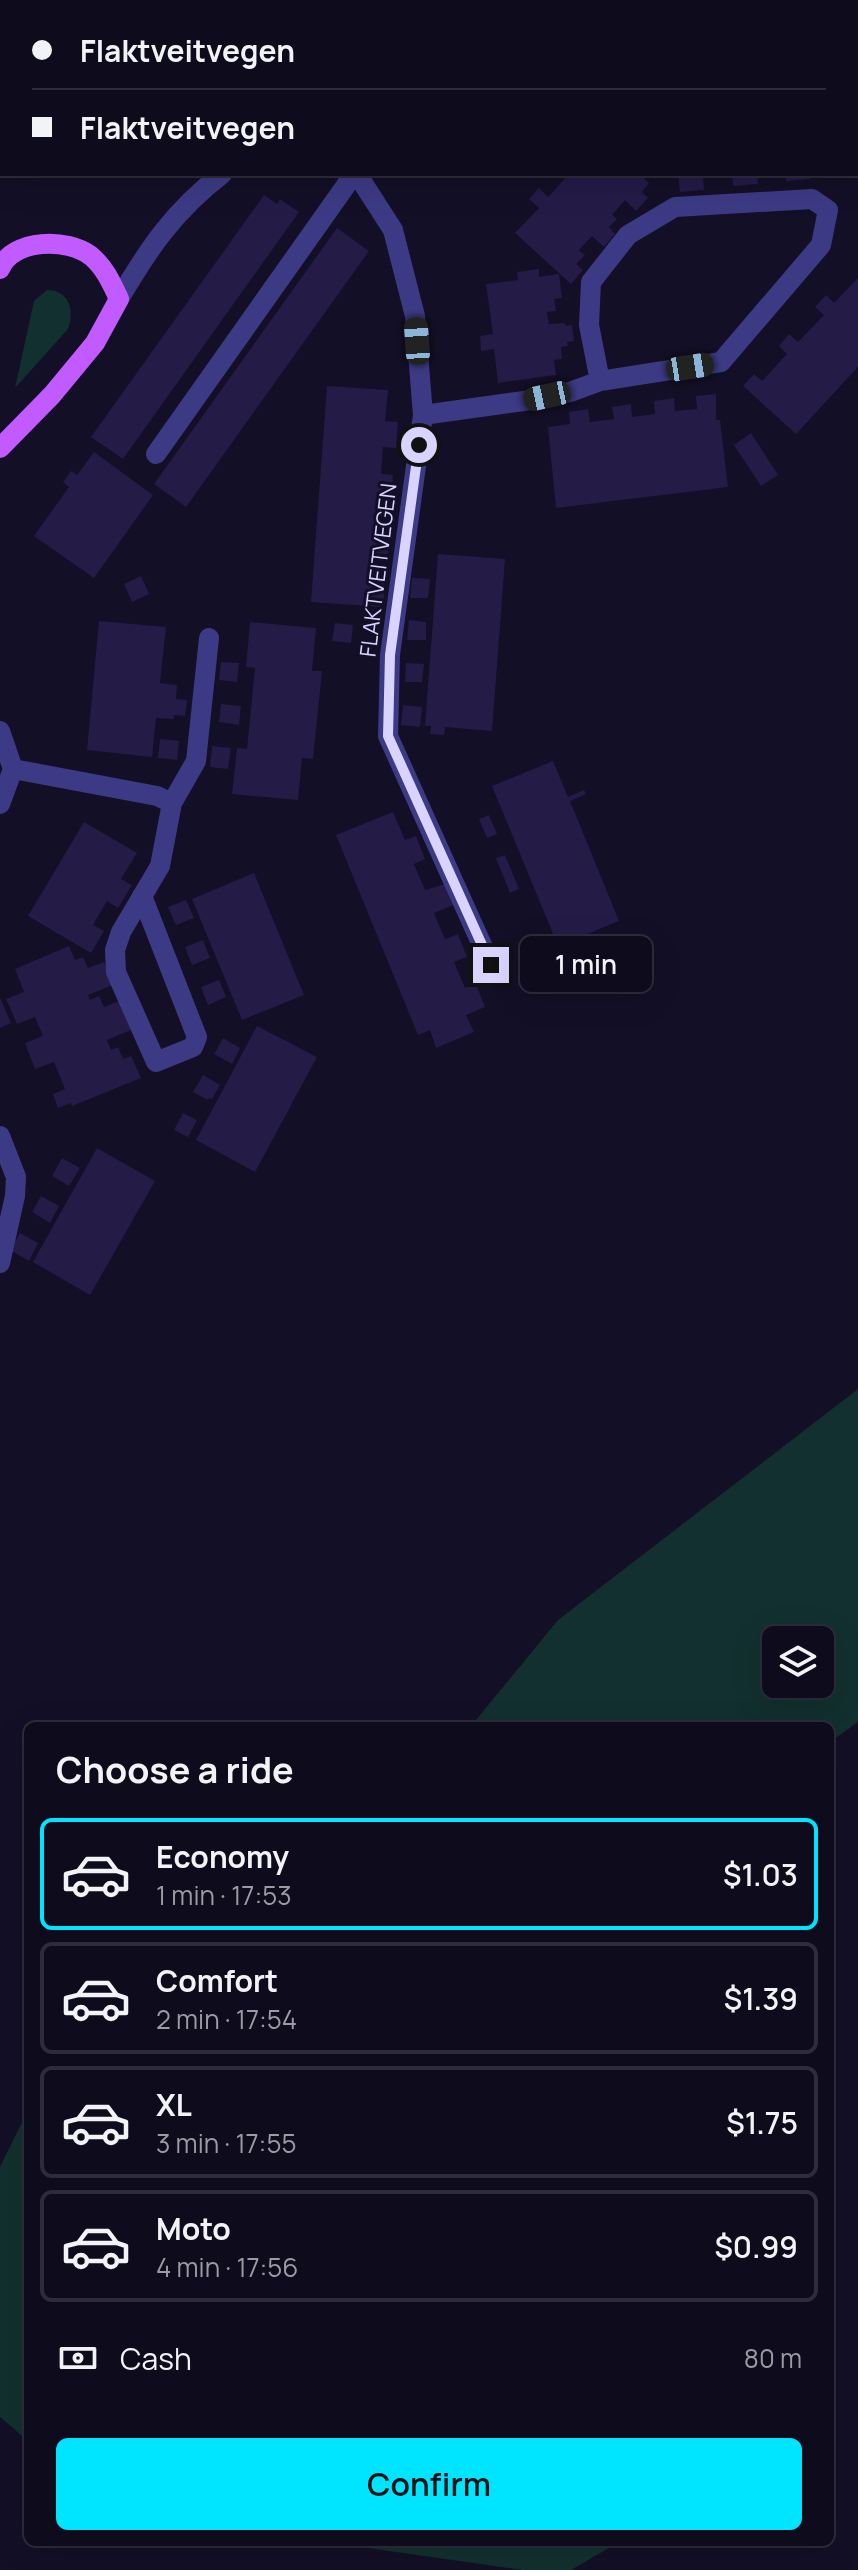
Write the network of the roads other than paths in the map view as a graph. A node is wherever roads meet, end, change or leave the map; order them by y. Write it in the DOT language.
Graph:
graph roads {
  1 [pos="220,176"];
  2 [pos="354,176"];
  3 [pos="356,176"];
  4 [pos="0,269"];
  5 [pos="119,299"];
  6 [pos="600,381"];
  7 [pos="423,415"];
  8 [pos="0,448"];
  9 [pos="156,454"];
  10 [pos="209,638"];
  11 [pos="0,731"];
  12 [pos="13,769"];
  13 [pos="172,803"];
  14 [pos="0,804"];
  15 [pos="142,896"];
  16 [pos="491,965"];
  17 [pos="0,1136"];
  18 [pos="0,1263"];
  1 -- 5 [label="street"];
  2 -- 9 [label="street, FLAKTVEITVEGEN"];
  3 -- 7 [label="street, FLAKTVEITVEGEN"];
  4 -- 5 [label="main road"];
  5 -- 8 [label="main road"];
  6 -- 6 [label="street"];
  6 -- 7 [label="street"];
  7 -- 16 [label="street, FLAKTVEITVEGEN"];
  10 -- 13 [label="street"];
  11 -- 12 [label="street"];
  12 -- 13 [label="street"];
  12 -- 14 [label="street"];
  13 -- 15 [label="street"];
  15 -- 15 [label="street"];
  17 -- 18 [label="street"];
}
